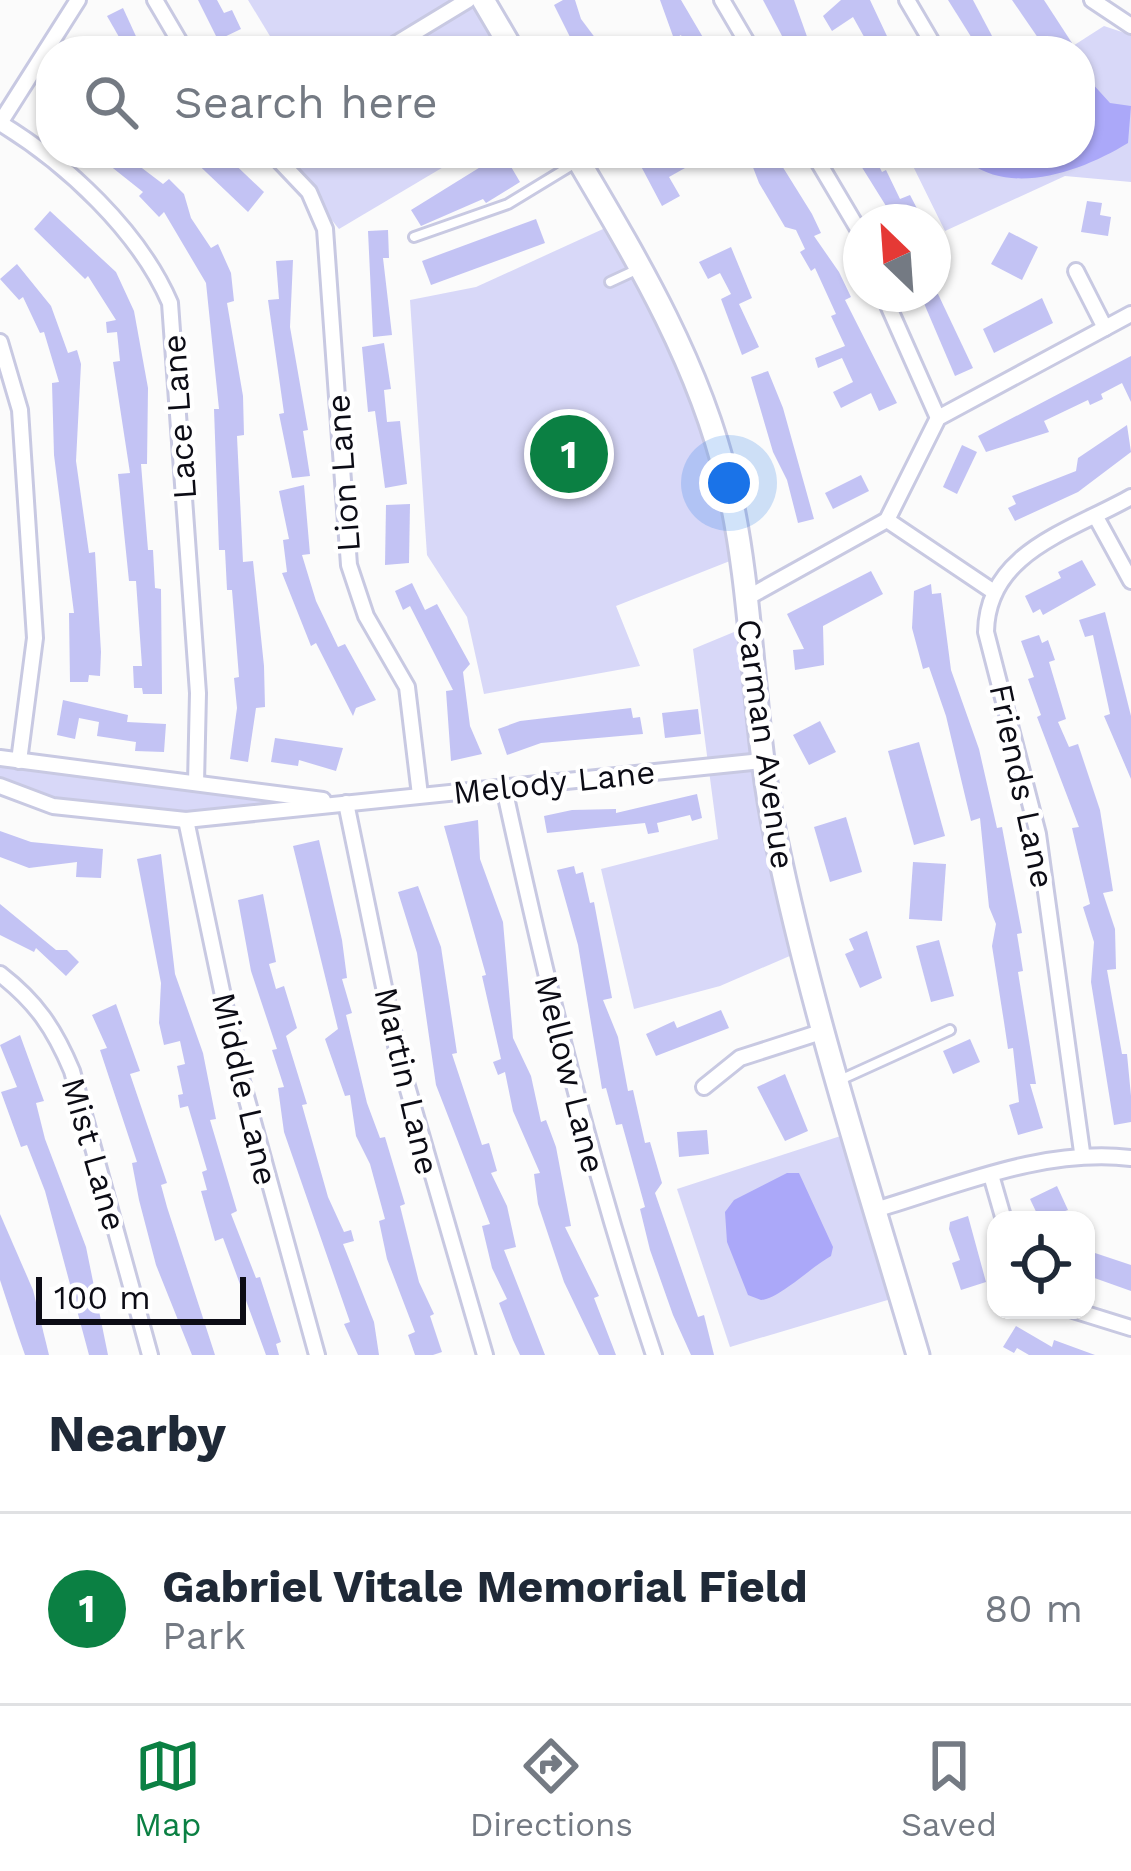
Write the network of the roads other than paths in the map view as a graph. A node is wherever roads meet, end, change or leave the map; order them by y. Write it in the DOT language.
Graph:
graph roads {
  1 [pos="78,0"];
  2 [pos="155,0"];
  3 [pos="468,0"];
  4 [pos="482,0"];
  5 [pos="722,0"];
  6 [pos="907,0"];
  7 [pos="1092,0"];
  8 [pos="1127,25"];
  9 [pos="55,36"];
  10 [pos="176,36"];
  11 [pos="409,36"];
  12 [pos="504,36"];
  13 [pos="743,36"];
  14 [pos="928,36"];
  15 [pos="36,66"];
  16 [pos="0,123"];
  17 [pos="36,149"];
  18 [pos="59,168"];
  19 [pos="286,168"];
  20 [pos="560,168"];
  21 [pos="582,168"];
  22 [pos="822,168"];
  23 [pos="843,204"];
  24 [pos="414,237"];
  25 [pos="641,267"];
  26 [pos="1076,271"];
  27 [pos="610,282"];
  28 [pos="891,312"];
  29 [pos="1131,314"];
  30 [pos="1105,328"];
  31 [pos="0,342"];
  32 [pos="938,418"];
  33 [pos="1131,497"];
  34 [pos="1096,517"];
  35 [pos="887,520"];
  36 [pos="1131,581"];
  37 [pos="991,590"];
  38 [pos="745,599"];
  39 [pos="0,758"];
  40 [pos="19,761"];
  41 [pos="762,761"];
  42 [pos="196,783"];
  43 [pos="0,786"];
  44 [pos="505,788"];
  45 [pos="420,795"];
  46 [pos="346,803"];
  47 [pos="186,820"];
  48 [pos="0,974"];
  49 [pos="950,1030"];
  50 [pos="824,1031"];
  51 [pos="838,1081"];
  52 [pos="704,1087"];
  53 [pos="1082,1153"];
  54 [pos="1131,1158"];
  55 [pos="991,1175"];
  56 [pos="875,1210"];
  57 [pos="1001,1211"];
  58 [pos="1095,1317"];
  59 [pos="1131,1328"];
  60 [pos="149,1355"];
  61 [pos="317,1355"];
  62 [pos="485,1355"];
  63 [pos="654,1355"];
  64 [pos="918,1355"];
  1 -- 9 [label="street"];
  2 -- 10 [label="street"];
  3 -- 11 [label="street"];
  4 -- 12 [label="main road"];
  5 -- 13 [label="street"];
  6 -- 14 [label="street"];
  7 -- 8 [label="street"];
  15 -- 16 [label="street"];
  16 -- 17 [label="street, Lace Lane"];
  18 -- 42 [label="street, Lace Lane"];
  19 -- 45 [label="street, Lion Lane"];
  20 -- 24 [label="lane"];
  21 -- 25 [label="main road, Carman Avenue"];
  22 -- 23 [label="street"];
  25 -- 27 [label="lane"];
  25 -- 38 [label="main road, Carman Avenue"];
  26 -- 30 [label="street"];
  28 -- 32 [label="street"];
  29 -- 30 [label="street"];
  30 -- 32 [label="street"];
  31 -- 40 [label="street"];
  32 -- 35 [label="street"];
  33 -- 34 [label="street"];
  34 -- 36 [label="street"];
  34 -- 37 [label="street"];
  35 -- 37 [label="street"];
  35 -- 38 [label="street"];
  37 -- 53 [label="street, Friends Lane"];
  38 -- 41 [label="main road, Carman Avenue"];
  39 -- 40 [label="street, Melody Lane"];
  40 -- 42 [label="street, Melody Lane"];
  41 -- 44 [label="street, Melody Lane"];
  41 -- 50 [label="main road, Carman Avenue"];
  42 -- 46 [label="street, Melody Lane"];
  43 -- 47 [label="street, Melody Lane"];
  44 -- 45 [label="street, Melody Lane"];
  44 -- 63 [label="street, Mellow Lane"];
  45 -- 46 [label="street, Melody Lane"];
  46 -- 47 [label="street, Melody Lane"];
  46 -- 62 [label="street, Martin Lane"];
  47 -- 61 [label="street, Middle Lane"];
  48 -- 60 [label="street, Mist Lane"];
  49 -- 51 [label="lane"];
  50 -- 51 [label="main road, Carman Avenue"];
  50 -- 52 [label="street"];
  51 -- 56 [label="main road, Carman Avenue"];
  53 -- 54 [label="street"];
  53 -- 55 [label="street"];
  55 -- 56 [label="street"];
  55 -- 57 [label="street"];
  56 -- 64 [label="main road, Carman Avenue"];
  58 -- 59 [label="street"];
}
